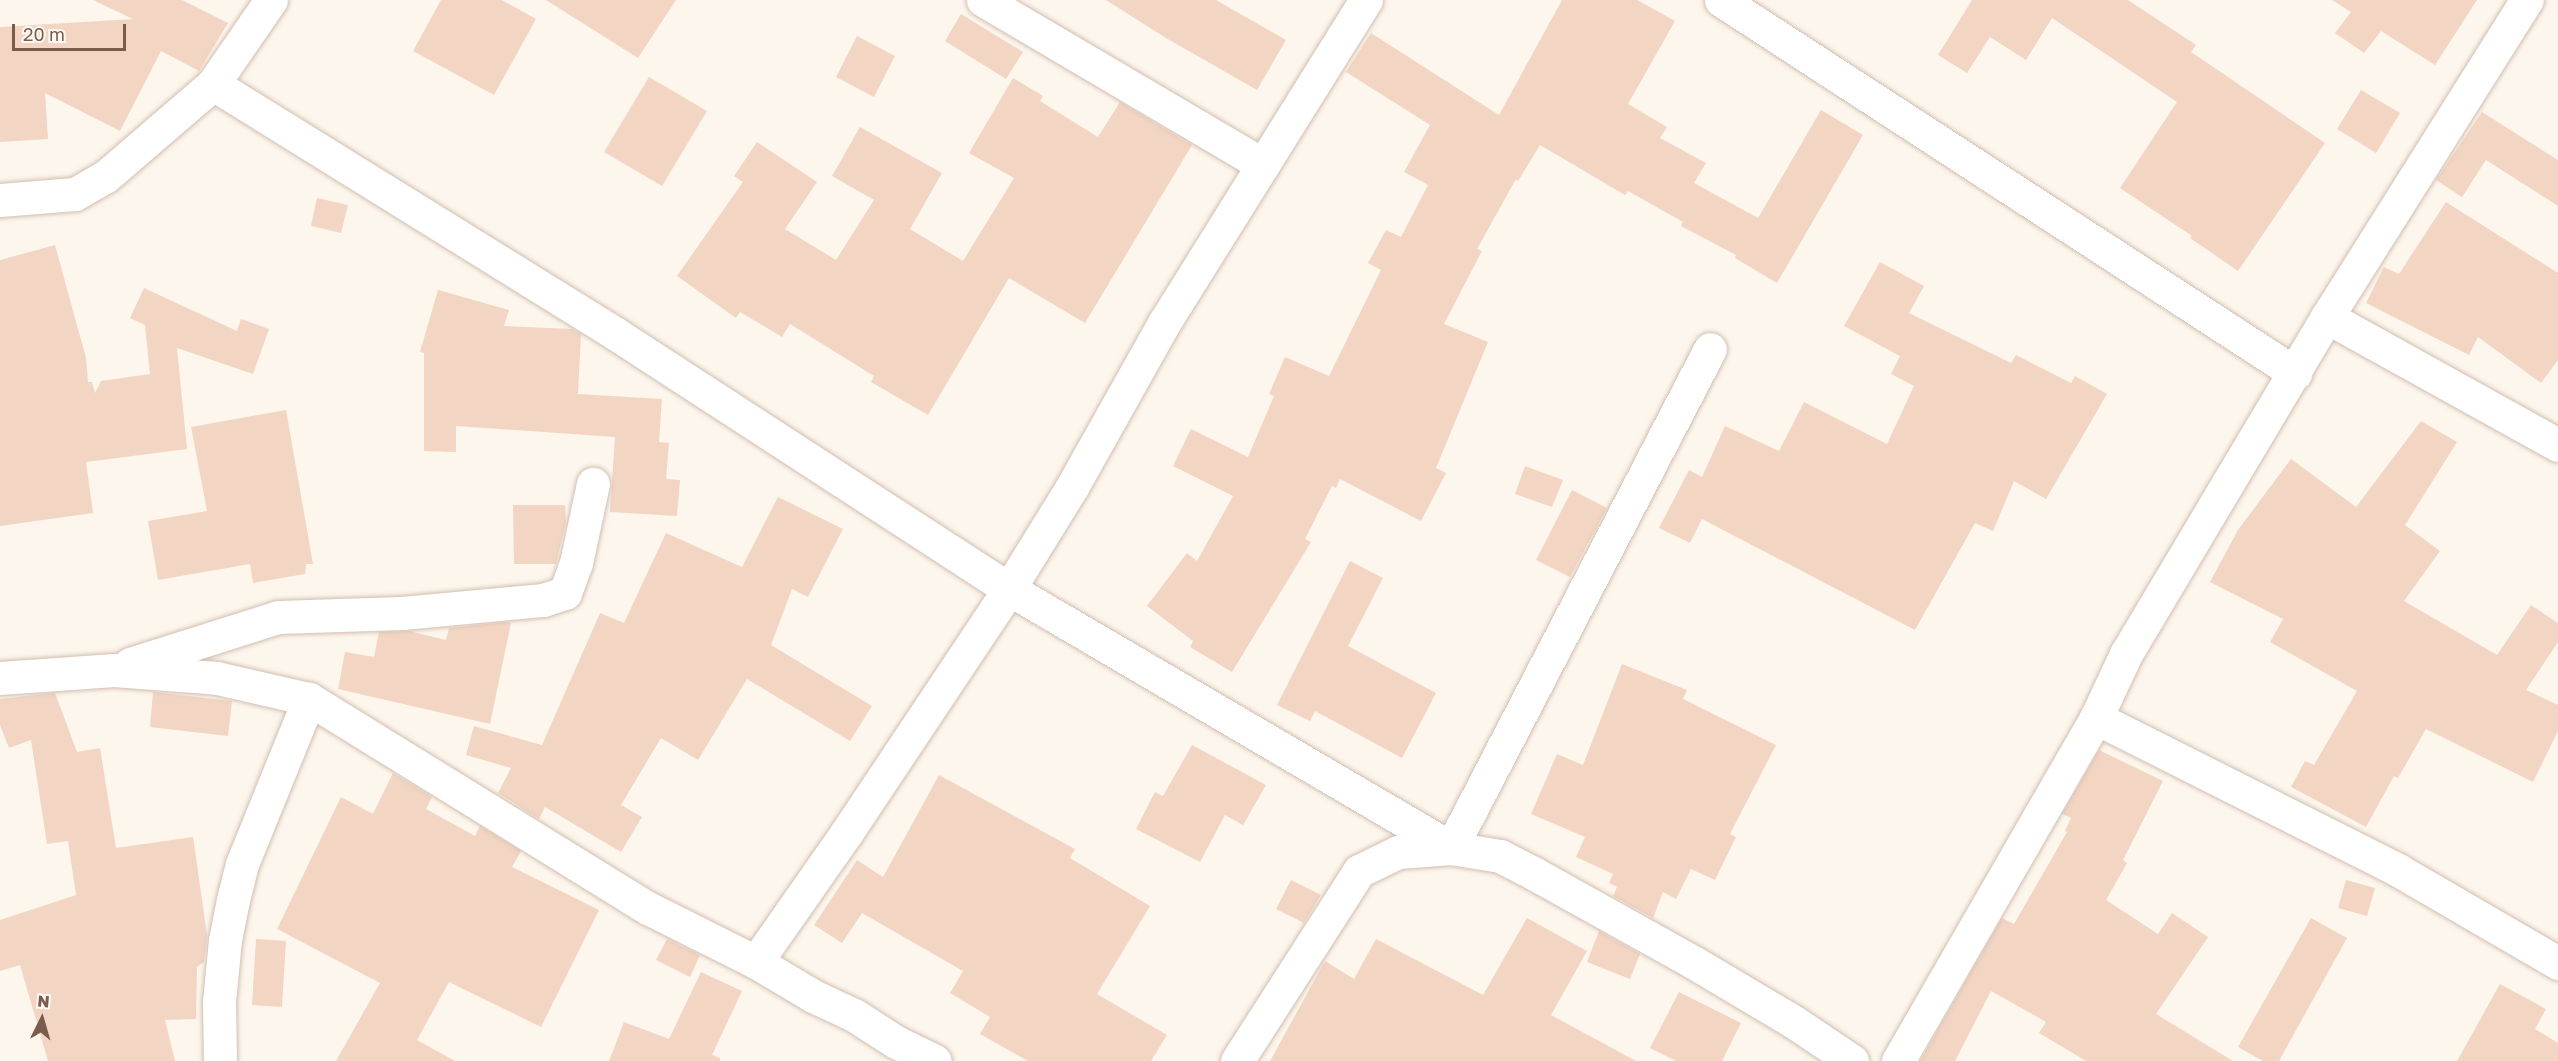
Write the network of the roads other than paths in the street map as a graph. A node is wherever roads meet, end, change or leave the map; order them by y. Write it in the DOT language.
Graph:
graph roads {
  1 [pos="270,0"];
  2 [pos="983,0"];
  3 [pos="1365,0"];
  4 [pos="1721,0"];
  5 [pos="2527,0"];
  6 [pos="213,84"];
  7 [pos="1263,165"];
  8 [pos="0,200"];
  9 [pos="2327,317"];
  10 [pos="1710,349"];
  11 [pos="2295,373"];
  12 [pos="2558,445"];
  13 [pos="593,484"];
  14 [pos="1009,589"];
  15 [pos="114,670"];
  16 [pos="0,678"];
  17 [pos="309,699"];
  18 [pos="2096,718"];
  19 [pos="1451,848"];
  20 [pos="756,962"];
  21 [pos="2558,963"];
  22 [pos="890,1051"];
  23 [pos="220,1061"];
  24 [pos="935,1061"];
  25 [pos="1237,1061"];
  26 [pos="1852,1061"];
  27 [pos="1898,1061"];
  1 -- 6 [label="street"];
  2 -- 7 [label="street"];
  3 -- 7 [label="street"];
  4 -- 11 [label="street"];
  5 -- 9 [label="street"];
  6 -- 8 [label="street"];
  6 -- 14 [label="street"];
  7 -- 14 [label="street"];
  9 -- 11 [label="street"];
  9 -- 12 [label="street"];
  10 -- 19 [label="street"];
  11 -- 18 [label="street"];
  13 -- 15 [label="street"];
  14 -- 19 [label="street"];
  14 -- 20 [label="street"];
  15 -- 16 [label="street"];
  15 -- 17 [label="street"];
  17 -- 20 [label="street"];
  17 -- 23 [label="street"];
  18 -- 21 [label="street"];
  18 -- 27 [label="street"];
  19 -- 25 [label="street"];
  19 -- 26 [label="street"];
  20 -- 22 [label="street"];
  22 -- 24 [label="street"];
}
